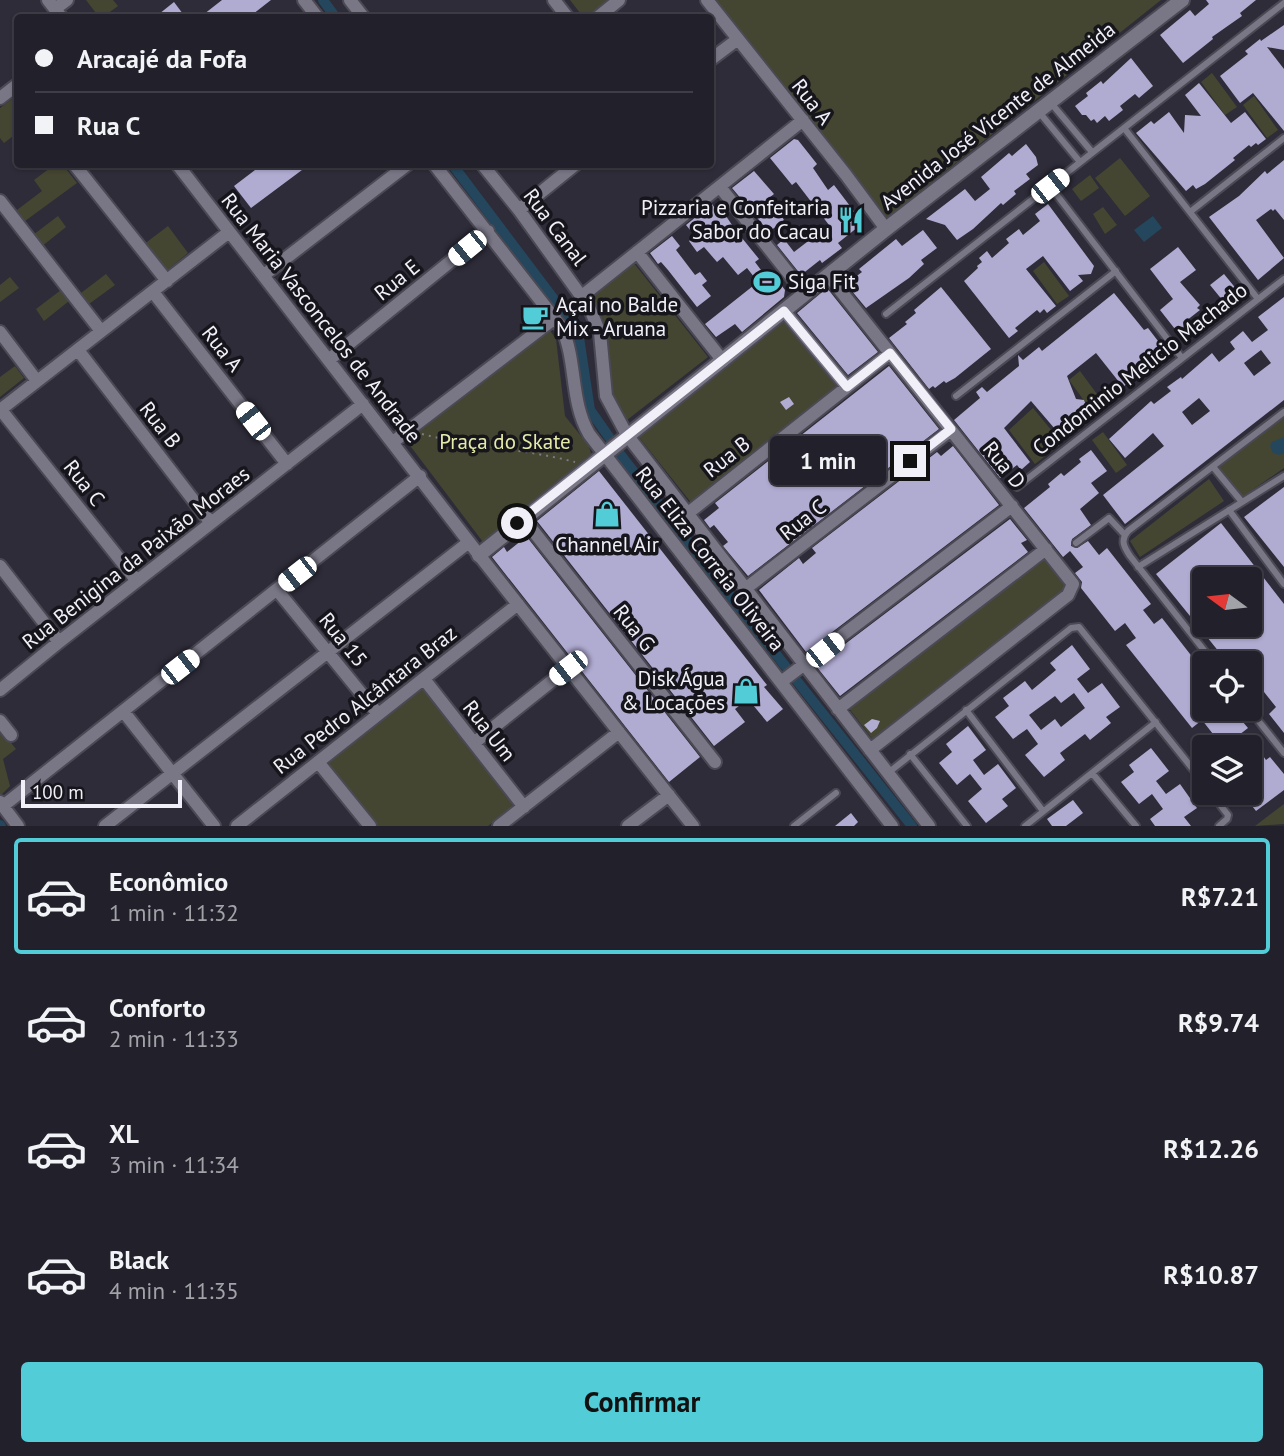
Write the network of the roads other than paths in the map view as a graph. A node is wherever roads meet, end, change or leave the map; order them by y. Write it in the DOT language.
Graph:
graph roads {
  1 [pos="67,0"];
  2 [pos="304,0"];
  3 [pos="350,0"];
  4 [pos="554,0"];
  5 [pos="619,0"];
  6 [pos="707,0"];
  7 [pos="1182,0"];
  8 [pos="1284,3"];
  9 [pos="55,9"];
  10 [pos="315,14"];
  11 [pos="361,14"];
  12 [pos="565,14"];
  13 [pos="602,14"];
  14 [pos="738,39"];
  15 [pos="714,57"];
  16 [pos="1045,107"];
  17 [pos="803,120"];
  18 [pos="1124,128"];
  19 [pos="1284,138"];
  20 [pos="1092,152"];
  21 [pos="1080,162"];
  22 [pos="77,168"];
  23 [pos="180,168"];
  24 [pos="403,168"];
  25 [pos="437,168"];
  26 [pos="485,168"];
  27 [pos="571,168"];
  28 [pos="1050,186"];
  29 [pos="720,187"];
  30 [pos="0,201"];
  31 [pos="519,210"];
  32 [pos="1190,212"];
  33 [pos="886,229"];
  34 [pos="488,231"];
  35 [pos="229,232"];
  36 [pos="637,252"];
  37 [pos="1116,271"];
  38 [pos="264,275"];
  39 [pos="828,275"];
  40 [pos="1284,279"];
  41 [pos="167,281"];
  42 [pos="153,292"];
  43 [pos="805,294"];
  44 [pos="582,296"];
  45 [pos="1258,299"];
  46 [pos="784,311"];
  47 [pos="886,314"];
  48 [pos="555,317"];
  49 [pos="101,331"];
  50 [pos="0,332"];
  51 [pos="78,350"];
  52 [pos="890,353"];
  53 [pos="1182,358"];
  54 [pos="330,359"];
  55 [pos="723,361"];
  56 [pos="37,381"];
  57 [pos="847,387"];
  58 [pos="956,396"];
  59 [pos="363,404"];
  60 [pos="0,410"];
  61 [pos="1284,412"];
  62 [pos="951,429"];
  63 [pos="627,435"];
  64 [pos="393,442"];
  65 [pos="603,454"];
  66 [pos="287,464"];
  67 [pos="1214,468"];
  68 [pos="420,476"];
  69 [pos="1284,476"];
  70 [pos="1017,487"];
  71 [pos="1242,502"];
  72 [pos="1012,506"];
  73 [pos="1229,510"];
  74 [pos="687,514"];
  75 [pos="523,518"];
  76 [pos="211,523"];
  77 [pos="1125,535"];
  78 [pos="469,542"];
  79 [pos="1076,543"];
  80 [pos="1046,549"];
  81 [pos="479,555"];
  82 [pos="0,566"];
  83 [pos="1138,567"];
  84 [pos="137,581"];
  85 [pos="1284,584"];
  86 [pos="745,589"];
  87 [pos="277,590"];
  88 [pos="518,604"];
  89 [pos="59,642"];
  90 [pos="1204,651"];
  91 [pos="328,653"];
  92 [pos="804,666"];
  93 [pos="568,668"];
  94 [pos="424,679"];
  95 [pos="781,682"];
  96 [pos="0,690"];
  97 [pos="838,709"];
  98 [pos="966,710"];
  99 [pos="123,711"];
  100 [pos="379,714"];
  101 [pos="1259,721"];
  102 [pos="1156,722"];
  103 [pos="619,732"];
  104 [pos="474,743"];
  105 [pos="870,750"];
  106 [pos="1284,753"];
  107 [pos="910,754"];
  108 [pos="318,762"];
  109 [pos="715,762"];
  110 [pos="1192,768"];
  111 [pos="888,773"];
  112 [pos="1092,773"];
  113 [pos="173,774"];
  114 [pos="836,793"];
  115 [pos="668,794"];
  116 [pos="1,804"];
  117 [pos="1220,805"];
  118 [pos="524,807"];
  119 [pos="1043,811"];
  120 [pos="368,825"];
  121 [pos="1027,825"];
  122 [pos="18,826"];
  123 [pos="105,826"];
  124 [pos="214,826"];
  125 [pos="237,826"];
  126 [pos="499,826"];
  127 [pos="628,826"];
  128 [pos="693,826"];
  129 [pos="794,826"];
  130 [pos="892,826"];
  131 [pos="929,826"];
  132 [pos="967,826"];
  133 [pos="1136,826"];
  134 [pos="1219,826"];
  1 -- 9 [label="street"];
  2 -- 10 [label="street"];
  3 -- 11 [label="street"];
  4 -- 12 [label="street"];
  5 -- 13 [label="street"];
  6 -- 14 [label="street, Rua A"];
  7 -- 16 [label="street, Avenida José Vicente de Almeida"];
  8 -- 18 [label="lane"];
  14 -- 15 [label="street"];
  14 -- 17 [label="street, Rua A"];
  16 -- 20 [label="lane"];
  16 -- 21 [label="lane"];
  16 -- 33 [label="street, Avenida José Vicente de Almeida"];
  17 -- 29 [label="street"];
  17 -- 33 [label="street, Rua A"];
  18 -- 20 [label="lane"];
  18 -- 32 [label="lane"];
  19 -- 32 [label="lane"];
  20 -- 21 [label="lane"];
  21 -- 28 [label="lane"];
  22 -- 41 [label="street"];
  23 -- 35 [label="street, Rua Maria Vasconcelos de Andrade"];
  24 -- 38 [label="street"];
  25 -- 34 [label="street, Rua Eliza Correia Oliveira"];
  26 -- 31 [label="street, Rua Canal"];
  27 -- 31 [label="street"];
  28 -- 37 [label="lane"];
  28 -- 47 [label="lane"];
  29 -- 36 [label="street"];
  29 -- 43 [label="street"];
  30 -- 49 [label="street"];
  31 -- 44 [label="street, Rua Canal"];
  32 -- 45 [label="lane"];
  33 -- 39 [label="street, Avenida José Vicente de Almeida"];
  34 -- 48 [label="street, Rua Eliza Correia Oliveira"];
  34 -- 54 [label="street, Rua E"];
  35 -- 38 [label="street, Rua Maria Vasconcelos de Andrade"];
  35 -- 41 [label="street"];
  36 -- 44 [label="street"];
  36 -- 55 [label="street"];
  37 -- 53 [label="lane"];
  37 -- 58 [label="lane"];
  38 -- 54 [label="street, Rua Maria Vasconcelos de Andrade"];
  39 -- 43 [label="street, Avenida José Vicente de Almeida"];
  39 -- 52 [label="street, Rua D"];
  40 -- 45 [label="lane, Condominio Melicio Machado"];
  41 -- 42 [label="street"];
  42 -- 49 [label="street"];
  42 -- 66 [label="street, Rua A"];
  43 -- 46 [label="street, Avenida José Vicente de Almeida"];
  44 -- 63 [label="street, Rua Canal"];
  45 -- 53 [label="lane, Condominio Melicio Machado"];
  46 -- 55 [label="street, Avenida José Vicente de Almeida"];
  46 -- 57 [label="street"];
  48 -- 64 [label="street"];
  48 -- 65 [label="street, Rua Eliza Correia Oliveira"];
  49 -- 51 [label="street"];
  50 -- 56 [label="street"];
  51 -- 56 [label="street"];
  51 -- 76 [label="street, Rua B"];
  52 -- 57 [label="street, Rua B"];
  52 -- 62 [label="street, Rua D"];
  53 -- 70 [label="lane, Condominio Melicio Machado"];
  54 -- 59 [label="street, Rua Maria Vasconcelos de Andrade"];
  55 -- 63 [label="street, Avenida José Vicente de Almeida"];
  56 -- 60 [label="street"];
  57 -- 74 [label="street, Rua B"];
  59 -- 64 [label="street, Rua Maria Vasconcelos de Andrade"];
  59 -- 66 [label="street, Rua Benigina da Paixão Moraes"];
  60 -- 84 [label="street, Rua C"];
  61 -- 67 [label="lane"];
  62 -- 72 [label="street, Rua D"];
  62 -- 86 [label="street, Rua C"];
  63 -- 65 [label="street, Avenida José Vicente de Almeida"];
  63 -- 74 [label="street, Rua Eliza Correia Oliveira"];
  64 -- 68 [label="street, Rua Maria Vasconcelos de Andrade"];
  65 -- 75 [label="street, Avenida José Vicente de Almeida"];
  65 -- 95 [label="street, Rua Eliza Correia Oliveira"];
  66 -- 76 [label="street, Rua Benigina da Paixão Moraes"];
  67 -- 71 [label="lane"];
  67 -- 77 [label="lane"];
  68 -- 78 [label="street, Rua Maria Vasconcelos de Andrade"];
  68 -- 87 [label="street"];
  69 -- 71 [label="lane"];
  71 -- 73 [label="lane"];
  72 -- 80 [label="street, Rua D"];
  72 -- 92 [label="street"];
  73 -- 83 [label="lane"];
  73 -- 85 [label="lane"];
  74 -- 86 [label="street, Rua Eliza Correia Oliveira"];
  75 -- 81 [label="street, Avenida José Vicente de Almeida"];
  75 -- 109 [label="street, Rua G"];
  76 -- 84 [label="street, Rua Benigina da Paixão Moraes"];
  77 -- 79 [label="lane"];
  77 -- 83 [label="lane"];
  78 -- 81 [label="street, Rua Maria Vasconcelos de Andrade"];
  78 -- 91 [label="street"];
  80 -- 97 [label="street"];
  80 -- 105 [label="street, Rua D"];
  81 -- 88 [label="street, Rua Maria Vasconcelos de Andrade"];
  82 -- 89 [label="street"];
  83 -- 90 [label="lane"];
  84 -- 89 [label="street, Rua Benigina da Paixão Moraes"];
  86 -- 92 [label="street, Rua Eliza Correia Oliveira"];
  87 -- 91 [label="street, Rua 15"];
  87 -- 99 [label="street"];
  88 -- 93 [label="street, Rua Maria Vasconcelos de Andrade"];
  88 -- 94 [label="street, Rua Pedro Alcântara Braz"];
  89 -- 96 [label="street, Rua Benigina da Paixão Moraes"];
  91 -- 100 [label="street, Rua 15"];
  91 -- 113 [label="street"];
  92 -- 95 [label="street"];
  92 -- 97 [label="street, Rua Eliza Correia Oliveira"];
  93 -- 103 [label="street, Rua Maria Vasconcelos de Andrade"];
  93 -- 104 [label="street"];
  94 -- 100 [label="street, Rua Pedro Alcântara Braz"];
  94 -- 104 [label="street, Rua Um"];
  95 -- 130 [label="street, Rua Eliza Correia Oliveira"];
  97 -- 105 [label="street, Rua Eliza Correia Oliveira"];
  98 -- 102 [label="lane"];
  98 -- 107 [label="lane"];
  98 -- 119 [label="lane"];
  99 -- 113 [label="street"];
  99 -- 116 [label="street"];
  100 -- 108 [label="street, Rua Pedro Alcântara Braz"];
  101 -- 106 [label="lane"];
  102 -- 110 [label="lane"];
  102 -- 112 [label="lane"];
  103 -- 115 [label="street, Rua Maria Vasconcelos de Andrade"];
  103 -- 118 [label="street"];
  104 -- 118 [label="street, Rua Um"];
  105 -- 111 [label="street, Rua Eliza Correia Oliveira"];
  107 -- 111 [label="lane"];
  107 -- 132 [label="lane"];
  108 -- 120 [label="street"];
  108 -- 125 [label="street, Rua Pedro Alcântara Braz"];
  111 -- 131 [label="street, Rua Eliza Correia Oliveira"];
  112 -- 119 [label="lane"];
  112 -- 133 [label="lane"];
  113 -- 123 [label="street"];
  113 -- 124 [label="street"];
  114 -- 129 [label="lane"];
  115 -- 127 [label="street"];
  115 -- 128 [label="street, Rua Maria Vasconcelos de Andrade"];
  116 -- 122 [label="street"];
  117 -- 134 [label="lane"];
  118 -- 126 [label="street"];
  119 -- 121 [label="lane"];
}
